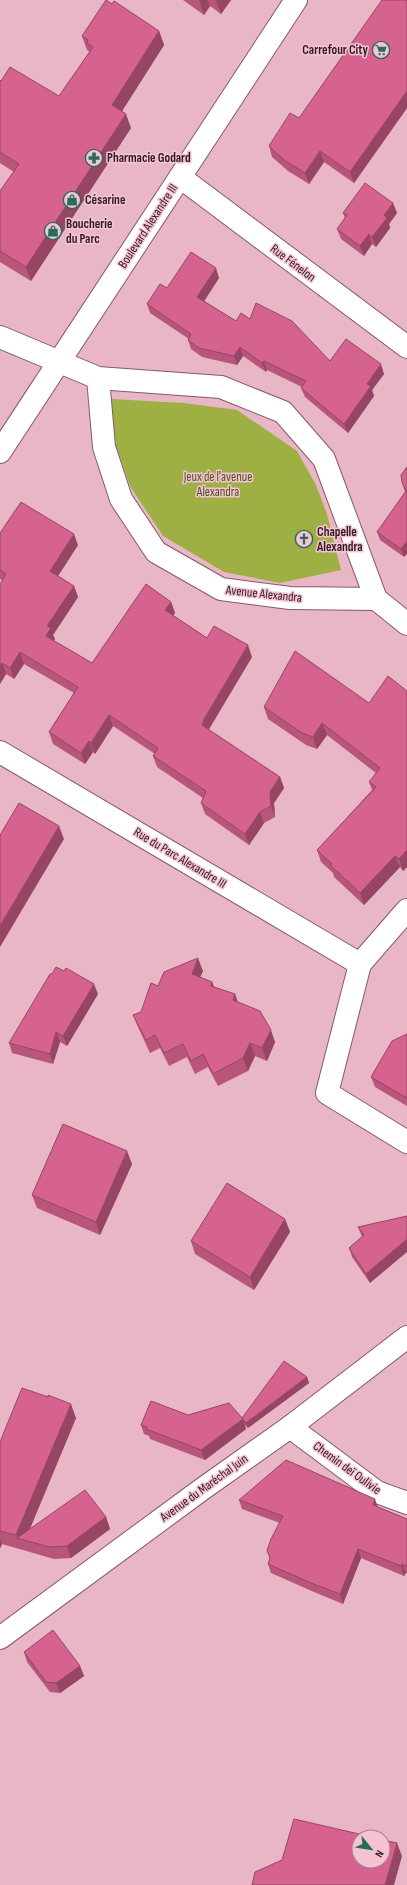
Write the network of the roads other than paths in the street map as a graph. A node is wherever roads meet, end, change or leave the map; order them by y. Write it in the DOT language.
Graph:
graph roads {
  1 [pos="296,0"];
  2 [pos="180,177"];
  3 [pos="0,337"];
  4 [pos="407,347"];
  5 [pos="60,362"];
  6 [pos="98,378"];
  7 [pos="0,452"];
  8 [pos="376,599"];
  9 [pos="407,624"];
  10 [pos="0,752"];
  11 [pos="407,910"];
  12 [pos="360,964"];
  13 [pos="407,1142"];
  14 [pos="407,1337"];
  15 [pos="290,1426"];
  16 [pos="407,1503"];
  17 [pos="0,1638"];
  1 -- 2 [label="street, Boulevard Alexandre III"];
  2 -- 4 [label="street, Rue Fénelon"];
  2 -- 5 [label="street, Boulevard Alexandre III"];
  3 -- 5 [label="street"];
  5 -- 6 [label="street"];
  5 -- 7 [label="street, Boulevard Alexandre III"];
  6 -- 8 [label="street"];
  6 -- 8 [label="street, Avenue Alexandra"];
  8 -- 9 [label="street"];
  10 -- 12 [label="street, Rue du Parc Alexandre III"];
  11 -- 12 [label="street"];
  12 -- 13 [label="street"];
  14 -- 15 [label="street, Avenue du Maréchal Juin"];
  15 -- 16 [label="street, Chemin deï Oulivie"];
  15 -- 17 [label="street, Avenue du Maréchal Juin"];
}
